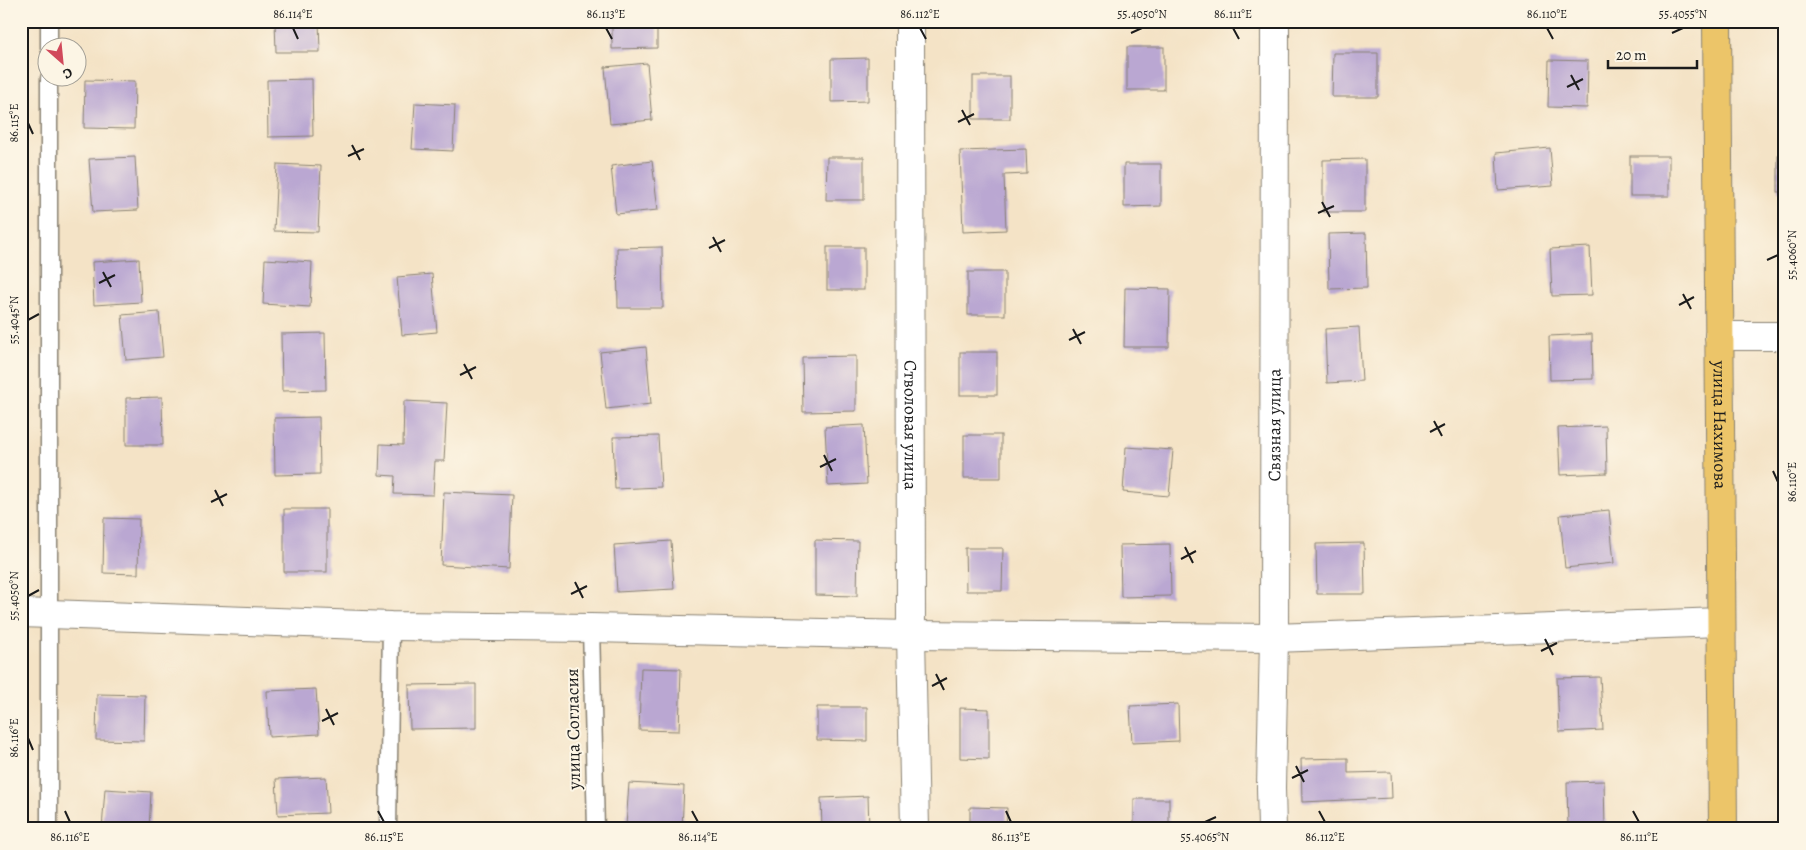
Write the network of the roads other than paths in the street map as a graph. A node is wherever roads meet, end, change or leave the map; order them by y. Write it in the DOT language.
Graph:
graph roads {
  1 [pos="49,21"];
  2 [pos="910,21"];
  3 [pos="1275,21"];
  4 [pos="1717,21"];
  5 [pos="49,38"];
  6 [pos="49,88"];
  7 [pos="1719,336"];
  8 [pos="1785,336"];
  9 [pos="21,613"];
  10 [pos="49,613"];
  11 [pos="1721,622"];
  12 [pos="391,626"];
  13 [pos="591,628"];
  14 [pos="910,635"];
  15 [pos="1274,638"];
  16 [pos="49,829"];
  17 [pos="388,829"];
  18 [pos="596,829"];
  19 [pos="915,829"];
  20 [pos="1272,829"];
  21 [pos="1723,829"];
  1 -- 5 [label="lane"];
  2 -- 14 [label="street, Стволовая улица"];
  3 -- 15 [label="street, Связная улица"];
  4 -- 7 [label="main road, улица Нахимова"];
  6 -- 10 [label="lane"];
  7 -- 8 [label="street"];
  7 -- 11 [label="main road, улица Нахимова"];
  9 -- 10 [label="street"];
  10 -- 12 [label="street"];
  10 -- 16 [label="lane"];
  11 -- 15 [label="street"];
  11 -- 21 [label="main road, улица Нахимова"];
  12 -- 13 [label="street"];
  12 -- 17 [label="lane"];
  13 -- 14 [label="street"];
  13 -- 18 [label="lane, улица Согласия"];
  14 -- 15 [label="street"];
  14 -- 19 [label="street, Стволовая улица"];
  15 -- 20 [label="street, Связная улица"];
}
